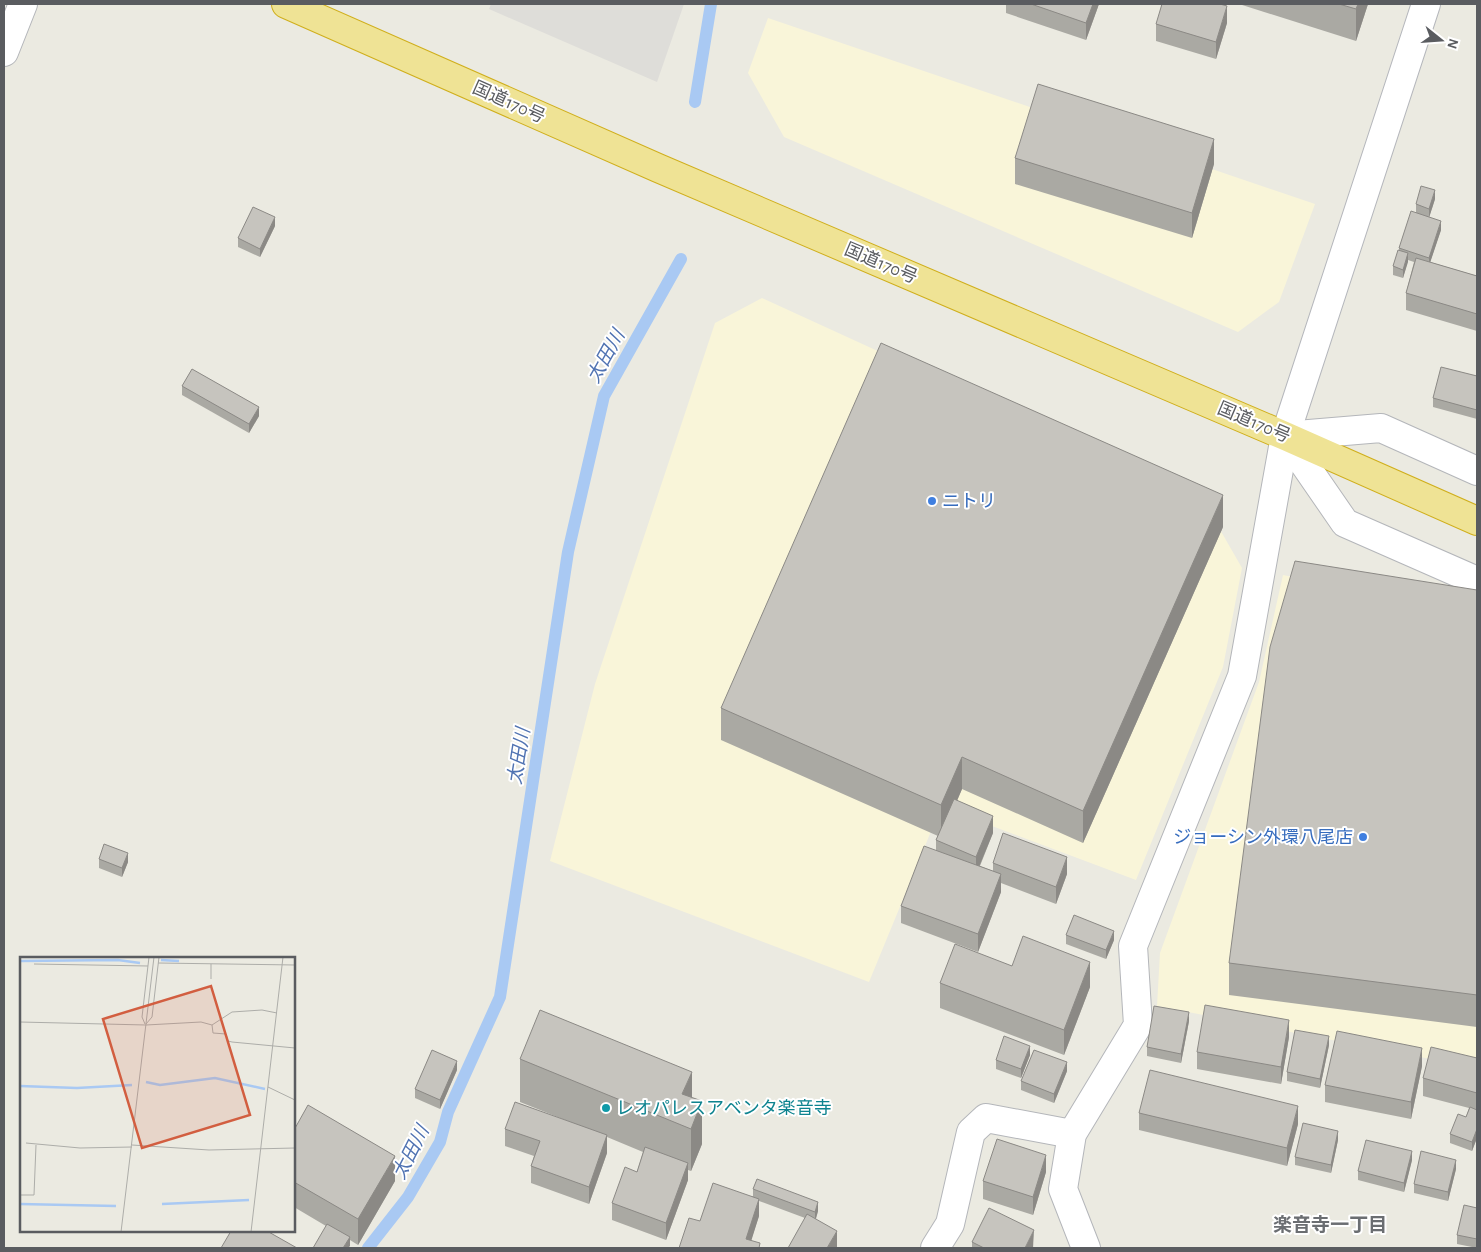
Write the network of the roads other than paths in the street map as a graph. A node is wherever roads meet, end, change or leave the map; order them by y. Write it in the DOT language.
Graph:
graph roads {
  1 [pos="23,4"];
  2 [pos="286,4"];
  3 [pos="1426,4"];
  4 [pos="4,52"];
  5 [pos="1286,436"];
  6 [pos="1477,471"];
  7 [pos="1477,521"];
  8 [pos="1477,582"];
  9 [pos="1072,1134"];
  10 [pos="935,1248"];
  11 [pos="1086,1248"];
  1 -- 4 [label="street"];
  2 -- 5 [label="highway, 国道170号"];
  3 -- 5 [label="street"];
  5 -- 6 [label="street"];
  5 -- 7 [label="highway, 国道170号"];
  5 -- 8 [label="street"];
  5 -- 9 [label="street"];
  9 -- 10 [label="street"];
  9 -- 11 [label="street"];
}
